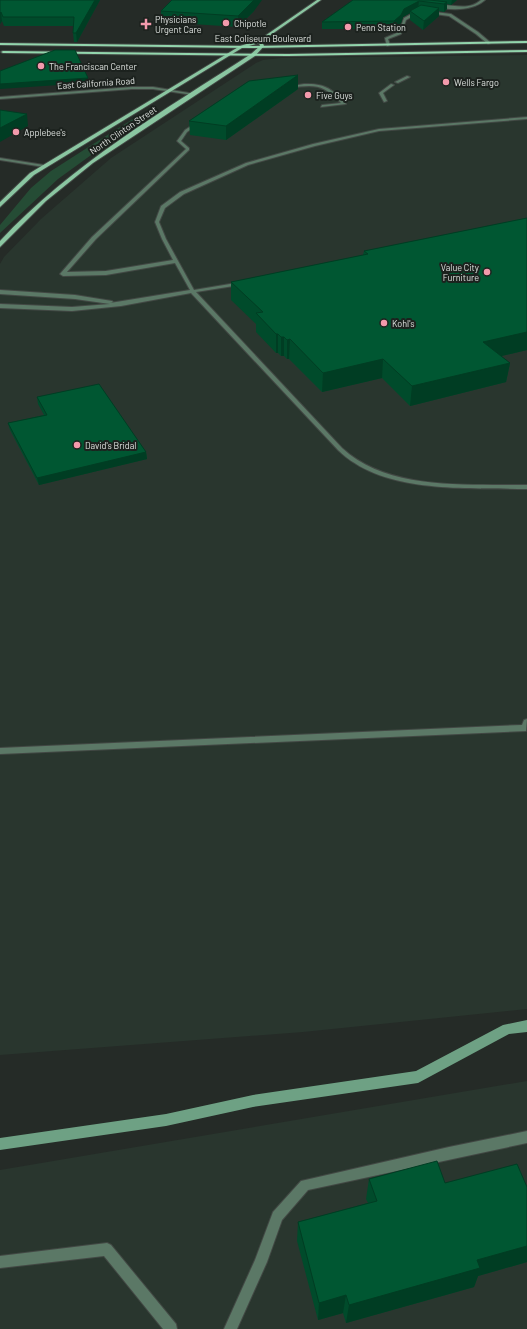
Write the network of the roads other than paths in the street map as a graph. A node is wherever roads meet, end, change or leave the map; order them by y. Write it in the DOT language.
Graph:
graph roads {
  1 [pos="318,0"];
  2 [pos="484,0"];
  3 [pos="431,5"];
  4 [pos="260,41"];
  5 [pos="527,42"];
  6 [pos="489,43"];
  7 [pos="0,44"];
  8 [pos="388,45"];
  9 [pos="262,46"];
  10 [pos="241,47"];
  11 [pos="0,52"];
  12 [pos="527,52"];
  13 [pos="228,55"];
  14 [pos="253,55"];
  15 [pos="408,77"];
  16 [pos="397,82"];
  17 [pos="392,85"];
  18 [pos="285,87"];
  19 [pos="170,91"];
  20 [pos="194,94"];
  21 [pos="0,98"];
  22 [pos="385,101"];
  23 [pos="322,106"];
  24 [pos="527,118"];
  25 [pos="204,119"];
  26 [pos="0,159"];
  27 [pos="44,166"];
  28 [pos="0,205"];
  29 [pos="0,245"];
  30 [pos="177,261"];
  31 [pos="248,281"];
  32 [pos="0,292"];
  33 [pos="193,292"];
  34 [pos="121,304"];
  35 [pos="0,306"];
  36 [pos="527,487"];
  37 [pos="527,726"];
  38 [pos="0,751"];
  39 [pos="527,1137"];
  40 [pos="0,1262"];
  41 [pos="171,1329"];
  42 [pos="230,1329"];
  1 -- 4 [label="main road, North Clinton Street"];
  2 -- 3 [label="street"];
  4 -- 9 [label="main road"];
  4 -- 10 [label="main road, North Clinton Street"];
  5 -- 6 [label="highway, East Coliseum Boulevard"];
  6 -- 8 [label="highway, East Coliseum Boulevard"];
  6 -- 8 [label="street"];
  7 -- 10 [label="highway, East Coliseum Boulevard"];
  8 -- 9 [label="highway, East Coliseum Boulevard"];
  9 -- 10 [label="highway, East Coliseum Boulevard"];
  9 -- 14 [label="main road, North Clinton Street"];
  10 -- 13 [label="main road, North Clinton Street"];
  11 -- 13 [label="highway, East Coliseum Boulevard"];
  12 -- 14 [label="highway, East Coliseum Boulevard"];
  13 -- 14 [label="highway, East Coliseum Boulevard"];
  13 -- 19 [label="main road, North Clinton Street"];
  14 -- 20 [label="main road, North Clinton Street"];
  15 -- 16 [label="street"];
  17 -- 22 [label="street"];
  18 -- 23 [label="street"];
  19 -- 20 [label="street, East California Road"];
  19 -- 21 [label="street, East California Road"];
  19 -- 27 [label="main road, North Clinton Street"];
  20 -- 29 [label="main road, North Clinton Street"];
  24 -- 30 [label="street"];
  25 -- 30 [label="street"];
  26 -- 27 [label="street"];
  27 -- 28 [label="main road, North Clinton Street"];
  30 -- 33 [label="street"];
  31 -- 33 [label="street"];
  32 -- 34 [label="street"];
  33 -- 34 [label="street"];
  33 -- 36 [label="street"];
  34 -- 35 [label="street"];
  37 -- 38 [label="street"];
  39 -- 42 [label="street"];
  40 -- 41 [label="street"];
}
